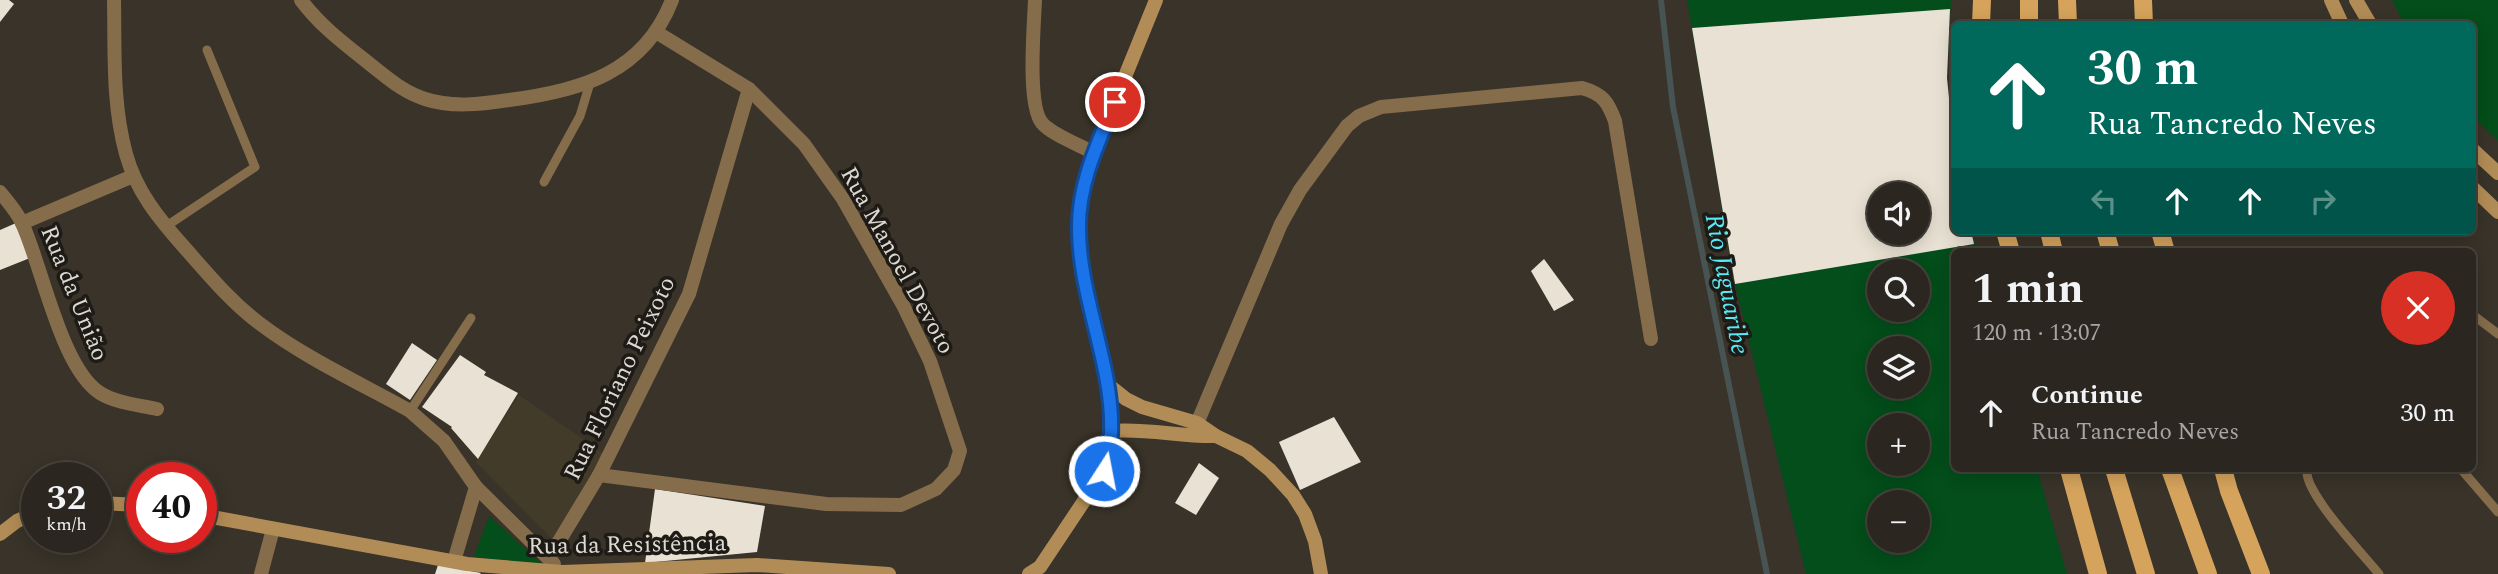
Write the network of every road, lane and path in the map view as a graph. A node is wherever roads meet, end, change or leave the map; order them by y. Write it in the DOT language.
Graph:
graph roads {
  1 [pos="114,0"];
  2 [pos="301,0"];
  3 [pos="672,0"];
  4 [pos="1035,0"];
  5 [pos="1156,0"];
  6 [pos="1982,0"];
  7 [pos="2029,0"];
  8 [pos="2067,0"];
  9 [pos="2143,0"];
  10 [pos="2331,0"];
  11 [pos="2356,0"];
  12 [pos="1981,21"];
  13 [pos="2029,21"];
  14 [pos="2068,21"];
  15 [pos="2144,21"];
  16 [pos="2341,21"];
  17 [pos="2368,21"];
  18 [pos="656,32"];
  19 [pos="207,50"];
  20 [pos="590,83"];
  21 [pos="749,89"];
  22 [pos="1094,153"];
  23 [pos="2476,153"];
  24 [pos="2498,173"];
  25 [pos="133,176"];
  26 [pos="544,182"];
  27 [pos="2476,191"];
  28 [pos="0,192"];
  29 [pos="2498,212"];
  30 [pos="22,223"];
  31 [pos="165,228"];
  32 [pos="2476,317"];
  33 [pos="471,318"];
  34 [pos="2498,334"];
  35 [pos="1651,339"];
  36 [pos="1106,383"];
  37 [pos="157,410"];
  38 [pos="411,411"];
  39 [pos="1197,423"];
  40 [pos="1111,431"];
  41 [pos="1216,436"];
  42 [pos="1191,437"];
  43 [pos="2070,472"];
  44 [pos="2115,472"];
  45 [pos="2171,472"];
  46 [pos="2224,472"];
  47 [pos="2307,472"];
  48 [pos="2464,472"];
  49 [pos="599,475"];
  50 [pos="476,487"];
  51 [pos="2498,512"];
  52 [pos="217,518"];
  53 [pos="21,520"];
  54 [pos="273,529"];
  55 [pos="0,534"];
  56 [pos="549,558"];
  57 [pos="454,561"];
  58 [pos="704,570"];
  59 [pos="519,571"];
  60 [pos="562,572"];
  61 [pos="261,574"];
  62 [pos="889,574"];
  63 [pos="1029,574"];
  64 [pos="1321,574"];
  65 [pos="2098,574"];
  66 [pos="2146,574"];
  67 [pos="2208,574"];
  68 [pos="2261,574"];
  69 [pos="2379,574"];
  1 -- 25 [label="street"];
  2 -- 20 [label="street"];
  3 -- 18 [label="street"];
  4 -- 22 [label="street"];
  5 -- 22 [label="street"];
  6 -- 12 [label="main road"];
  7 -- 13 [label="main road"];
  8 -- 14 [label="main road"];
  9 -- 15 [label="main road"];
  10 -- 16 [label="street"];
  11 -- 17 [label="street"];
  18 -- 20 [label="street"];
  18 -- 21 [label="street, Rua Manoel Devoto"];
  19 -- 31 [label="lane"];
  20 -- 26 [label="lane"];
  21 -- 49 [label="street, Rua Floriano Peixoto"];
  21 -- 49 [label="street, Rua Manoel Devoto"];
  22 -- 36 [label="street"];
  23 -- 24 [label="street"];
  25 -- 30 [label="street"];
  25 -- 31 [label="street"];
  27 -- 29 [label="street"];
  28 -- 30 [label="street, Rua da União"];
  30 -- 37 [label="street, Rua da União"];
  31 -- 38 [label="street"];
  32 -- 34 [label="lane"];
  33 -- 38 [label="lane"];
  35 -- 39 [label="street"];
  36 -- 39 [label="street"];
  36 -- 40 [label="street"];
  38 -- 50 [label="street"];
  39 -- 41 [label="street"];
  39 -- 42 [label="street"];
  40 -- 42 [label="street"];
  40 -- 63 [label="street"];
  41 -- 42 [label="street"];
  41 -- 64 [label="street"];
  43 -- 65 [label="main road"];
  44 -- 66 [label="main road"];
  45 -- 67 [label="main road"];
  46 -- 68 [label="main road"];
  47 -- 69 [label="lane"];
  48 -- 51 [label="lane"];
  49 -- 56 [label="street, Rua Floriano Peixoto"];
  50 -- 56 [label="street"];
  50 -- 57 [label="street"];
  52 -- 54 [label="street, Rua da Resistência"];
  53 -- 55 [label="street"];
  54 -- 57 [label="street, Rua da Resistência"];
  54 -- 61 [label="street"];
  56 -- 60 [label="street"];
  57 -- 59 [label="street, Rua da Resistência"];
  58 -- 60 [label="street, Rua da Resistência"];
  58 -- 62 [label="street, Rua da Resistência"];
  59 -- 60 [label="street, Rua da Resistência"];
}
